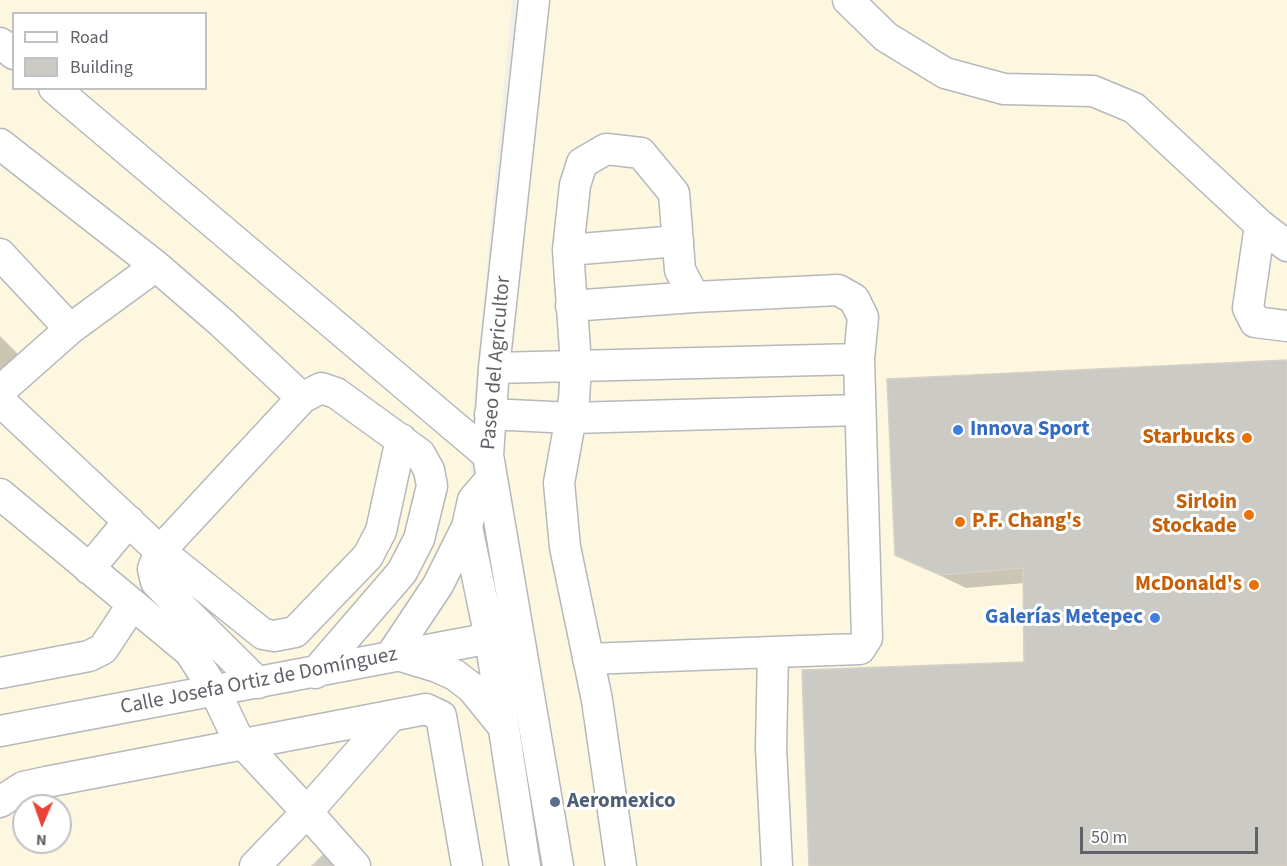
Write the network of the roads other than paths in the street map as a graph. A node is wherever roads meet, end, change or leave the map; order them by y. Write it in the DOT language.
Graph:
graph roads {
  1 [pos="534,0"];
  2 [pos="848,0"];
  3 [pos="0,43"];
  4 [pos="12,52"];
  5 [pos="56,90"];
  6 [pos="0,144"];
  7 [pos="1260,225"];
  8 [pos="678,241"];
  9 [pos="1287,246"];
  10 [pos="568,250"];
  11 [pos="0,254"];
  12 [pos="156,266"];
  13 [pos="694,297"];
  14 [pos="571,306"];
  15 [pos="1287,326"];
  16 [pos="70,329"];
  17 [pos="859,359"];
  18 [pos="576,365"];
  19 [pos="494,368"];
  20 [pos="0,391"];
  21 [pos="302,398"];
  22 [pos="0,401"];
  23 [pos="860,410"];
  24 [pos="490,414"];
  25 [pos="571,418"];
  26 [pos="401,439"];
  27 [pos="490,467"];
  28 [pos="0,494"];
  29 [pos="129,521"];
  30 [pos="467,527"];
  31 [pos="160,551"];
  32 [pos="89,569"];
  33 [pos="132,604"];
  34 [pos="504,636"];
  35 [pos="774,652"];
  36 [pos="394,657"];
  37 [pos="588,659"];
  38 [pos="0,673"];
  39 [pos="315,673"];
  40 [pos="258,683"];
  41 [pos="215,691"];
  42 [pos="391,716"];
  43 [pos="502,726"];
  44 [pos="0,731"];
  45 [pos="245,746"];
  46 [pos="0,802"];
  47 [pos="307,812"];
  48 [pos="255,866"];
  49 [pos="355,866"];
  50 [pos="467,866"];
  51 [pos="525,866"];
  52 [pos="558,866"];
  53 [pos="621,866"];
  54 [pos="777,866"];
  1 -- 19 [label="street, Paseo del Agricultor"];
  2 -- 7 [label="street"];
  3 -- 4 [label="street"];
  5 -- 27 [label="street"];
  6 -- 12 [label="street"];
  7 -- 9 [label="street"];
  7 -- 15 [label="street"];
  8 -- 10 [label="street"];
  8 -- 10 [label="street"];
  8 -- 13 [label="street"];
  10 -- 14 [label="street"];
  11 -- 16 [label="street"];
  12 -- 16 [label="street"];
  12 -- 21 [label="street"];
  13 -- 14 [label="street"];
  13 -- 17 [label="street"];
  14 -- 18 [label="street"];
  16 -- 20 [label="street"];
  17 -- 18 [label="street"];
  17 -- 23 [label="street"];
  18 -- 19 [label="street"];
  18 -- 25 [label="street"];
  19 -- 24 [label="street, Paseo del Agricultor"];
  21 -- 26 [label="street"];
  21 -- 31 [label="street"];
  22 -- 29 [label="street"];
  23 -- 25 [label="street"];
  23 -- 35 [label="street"];
  24 -- 25 [label="street"];
  24 -- 27 [label="street, Paseo del Agricultor"];
  25 -- 37 [label="street"];
  26 -- 31 [label="street"];
  26 -- 39 [label="street"];
  27 -- 30 [label="street"];
  27 -- 34 [label="street, Paseo del Agricultor"];
  28 -- 32 [label="street"];
  29 -- 31 [label="street"];
  29 -- 32 [label="street"];
  30 -- 34 [label="street"];
  30 -- 36 [label="street"];
  31 -- 40 [label="street"];
  32 -- 33 [label="street"];
  33 -- 38 [label="street"];
  33 -- 41 [label="street"];
  34 -- 36 [label="street, Calle Josefa Ortiz de Domínguez"];
  34 -- 43 [label="street"];
  34 -- 52 [label="street, Paseo del Agricultor"];
  35 -- 37 [label="street"];
  35 -- 54 [label="street"];
  36 -- 39 [label="street, Calle Josefa Ortiz de Domínguez"];
  36 -- 43 [label="street"];
  37 -- 53 [label="street"];
  39 -- 40 [label="street, Calle Josefa Ortiz de Domínguez"];
  40 -- 41 [label="street, Calle Josefa Ortiz de Domínguez"];
  41 -- 44 [label="street, Calle Josefa Ortiz de Domínguez"];
  41 -- 45 [label="street"];
  42 -- 45 [label="street"];
  42 -- 47 [label="street"];
  42 -- 50 [label="street"];
  43 -- 51 [label="street"];
  45 -- 46 [label="street"];
  45 -- 47 [label="street"];
  47 -- 48 [label="street"];
  47 -- 49 [label="street"];
}
